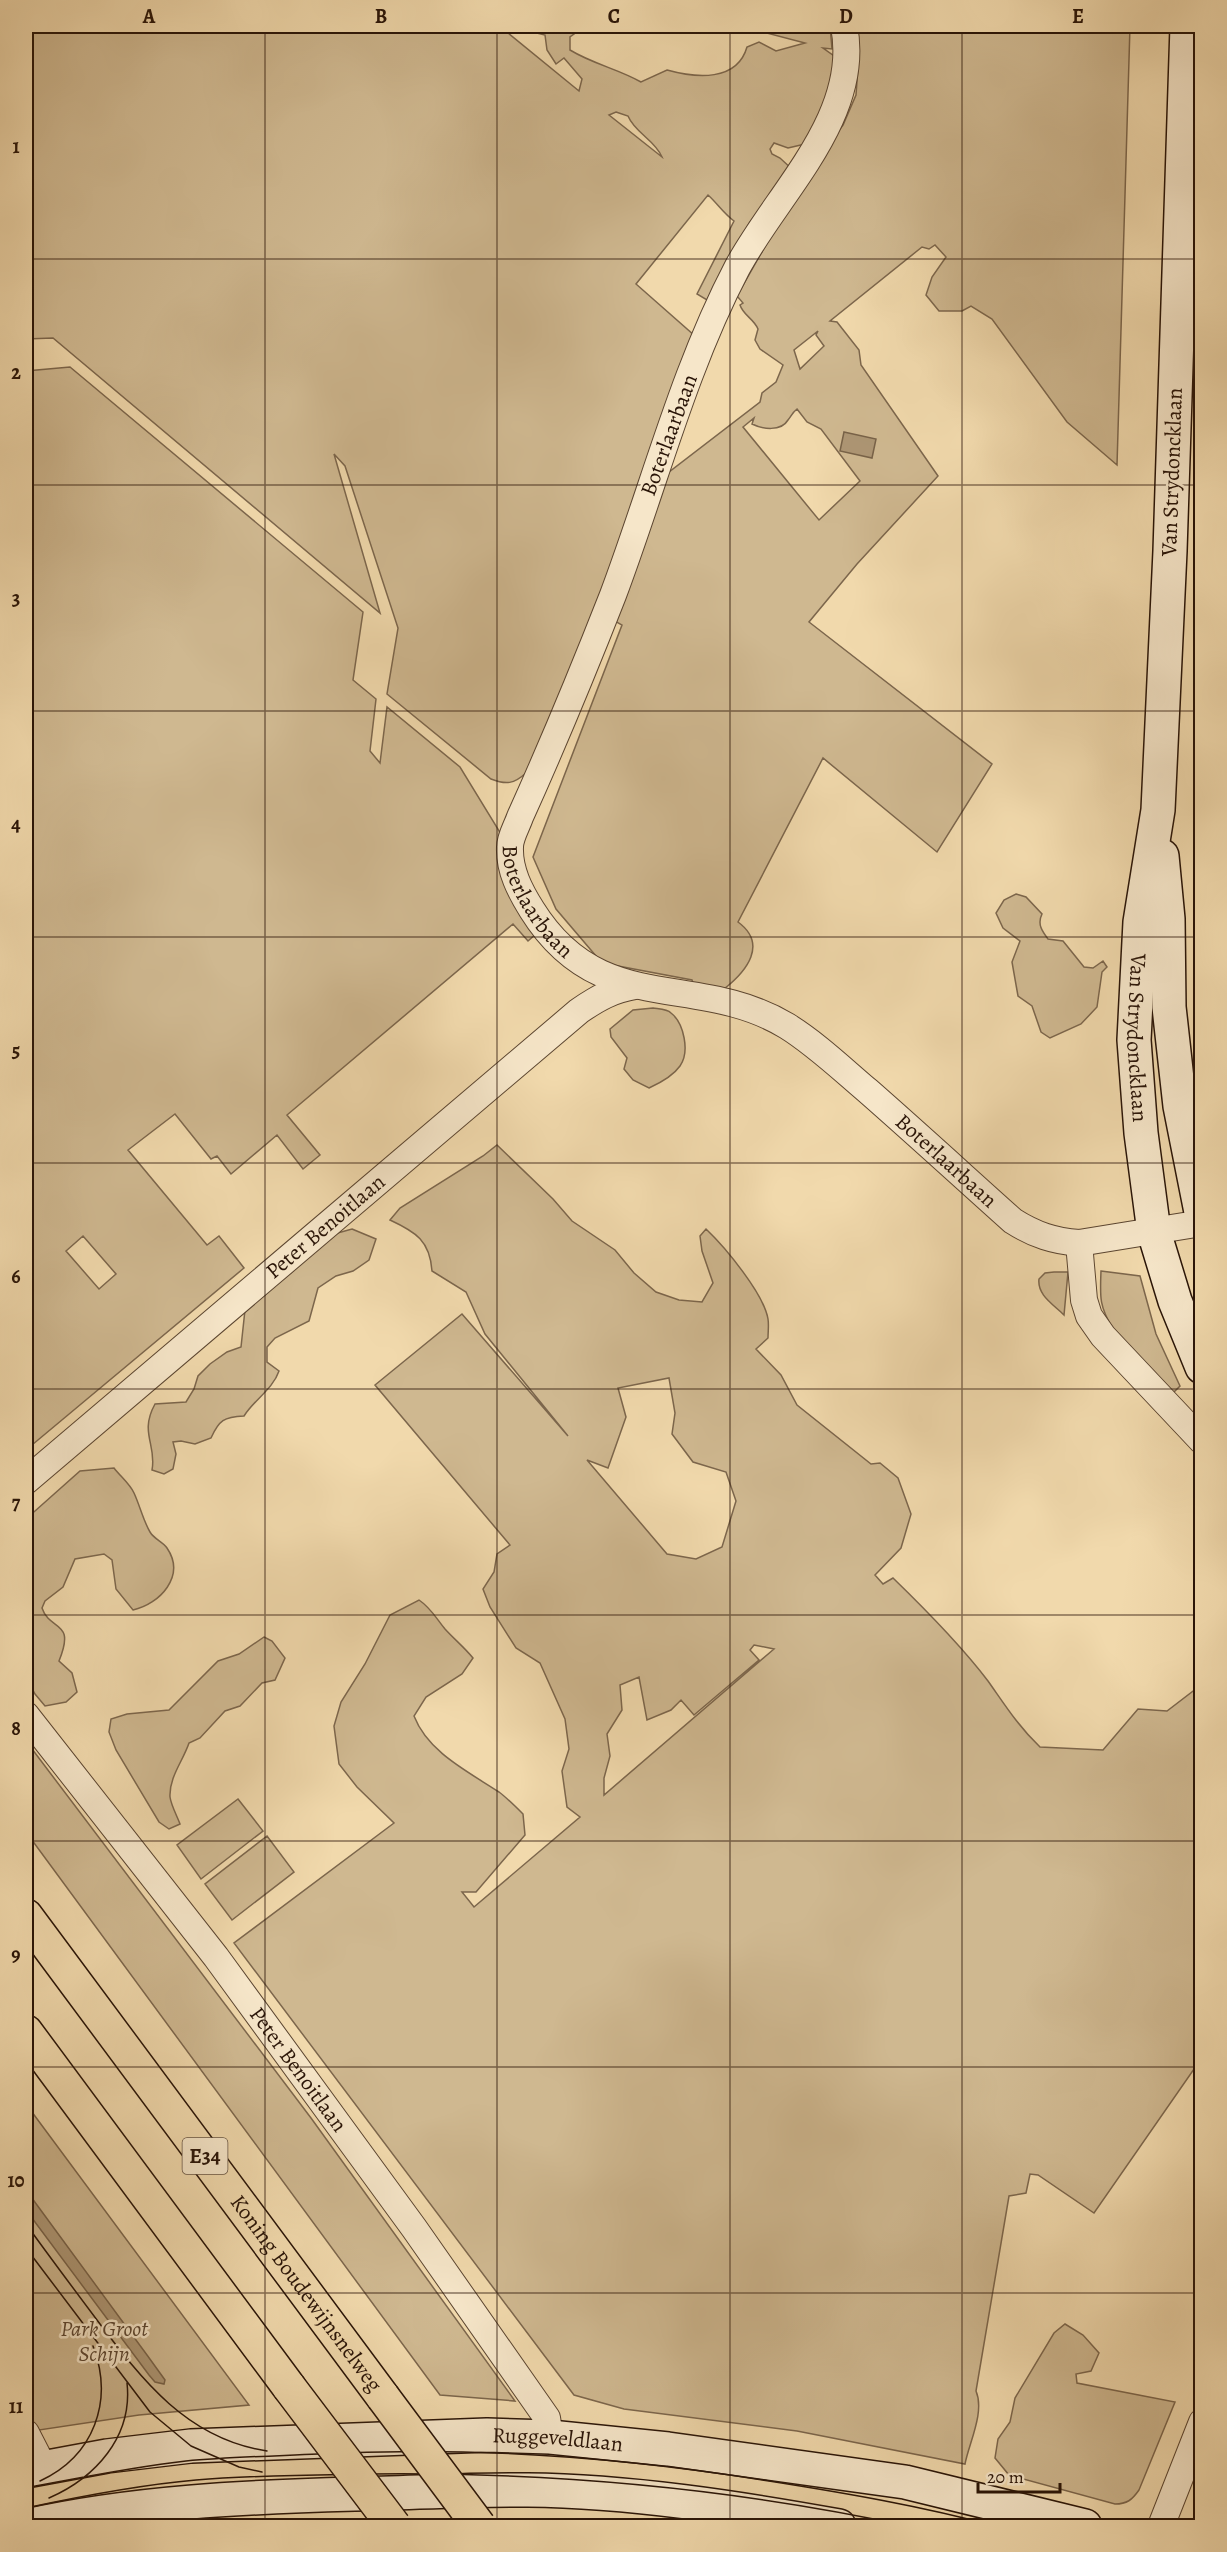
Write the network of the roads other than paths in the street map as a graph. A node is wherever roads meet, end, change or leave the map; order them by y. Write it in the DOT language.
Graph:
graph roads {
  1 [pos="844,26"];
  2 [pos="1187,26"];
  3 [pos="1158,810"];
  4 [pos="635,986"];
  5 [pos="1202,1217"];
  6 [pos="1202,1223"];
  7 [pos="1155,1232"];
  8 [pos="1079,1243"];
  9 [pos="1202,1367"];
  10 [pos="1202,1441"];
  11 [pos="26,1481"];
  12 [pos="26,1715"];
  13 [pos="26,1916"];
  14 [pos="26,2032"];
  15 [pos="1202,2422"];
  16 [pos="26,2433"];
  17 [pos="550,2437"];
  18 [pos="35,2469"];
  19 [pos="66,2522"];
  20 [pos="26,2526"];
  21 [pos="394,2526"];
  22 [pos="479,2526"];
  23 [pos="839,2526"];
  24 [pos="1085,2526"];
  25 [pos="1161,2526"];
  1 -- 4 [label="street, Boterlaarbaan"];
  2 -- 3 [label="street, Van Strydoncklaan"];
  3 -- 5 [label="street, Van Strydoncklaan"];
  3 -- 7 [label="street, Van Strydoncklaan"];
  4 -- 8 [label="street, Boterlaarbaan"];
  4 -- 11 [label="street, Peter Benoitlaan"];
  6 -- 7 [label="street, Boterlaarbaan"];
  7 -- 8 [label="street, Boterlaarbaan"];
  7 -- 9 [label="street"];
  8 -- 10 [label="street"];
  12 -- 17 [label="street, Peter Benoitlaan"];
  13 -- 22 [label="highway, Koning Boudewijnsnelweg / E34, bridge"];
  14 -- 21 [label="highway, bridge"];
  15 -- 25 [label="street"];
  16 -- 18 [label="street"];
  17 -- 18 [label="street, Ruggeveldlaan"];
  17 -- 24 [label="street, Ruggeveldlaan"];
  19 -- 20 [label="street"];
  19 -- 23 [label="street"];
}
